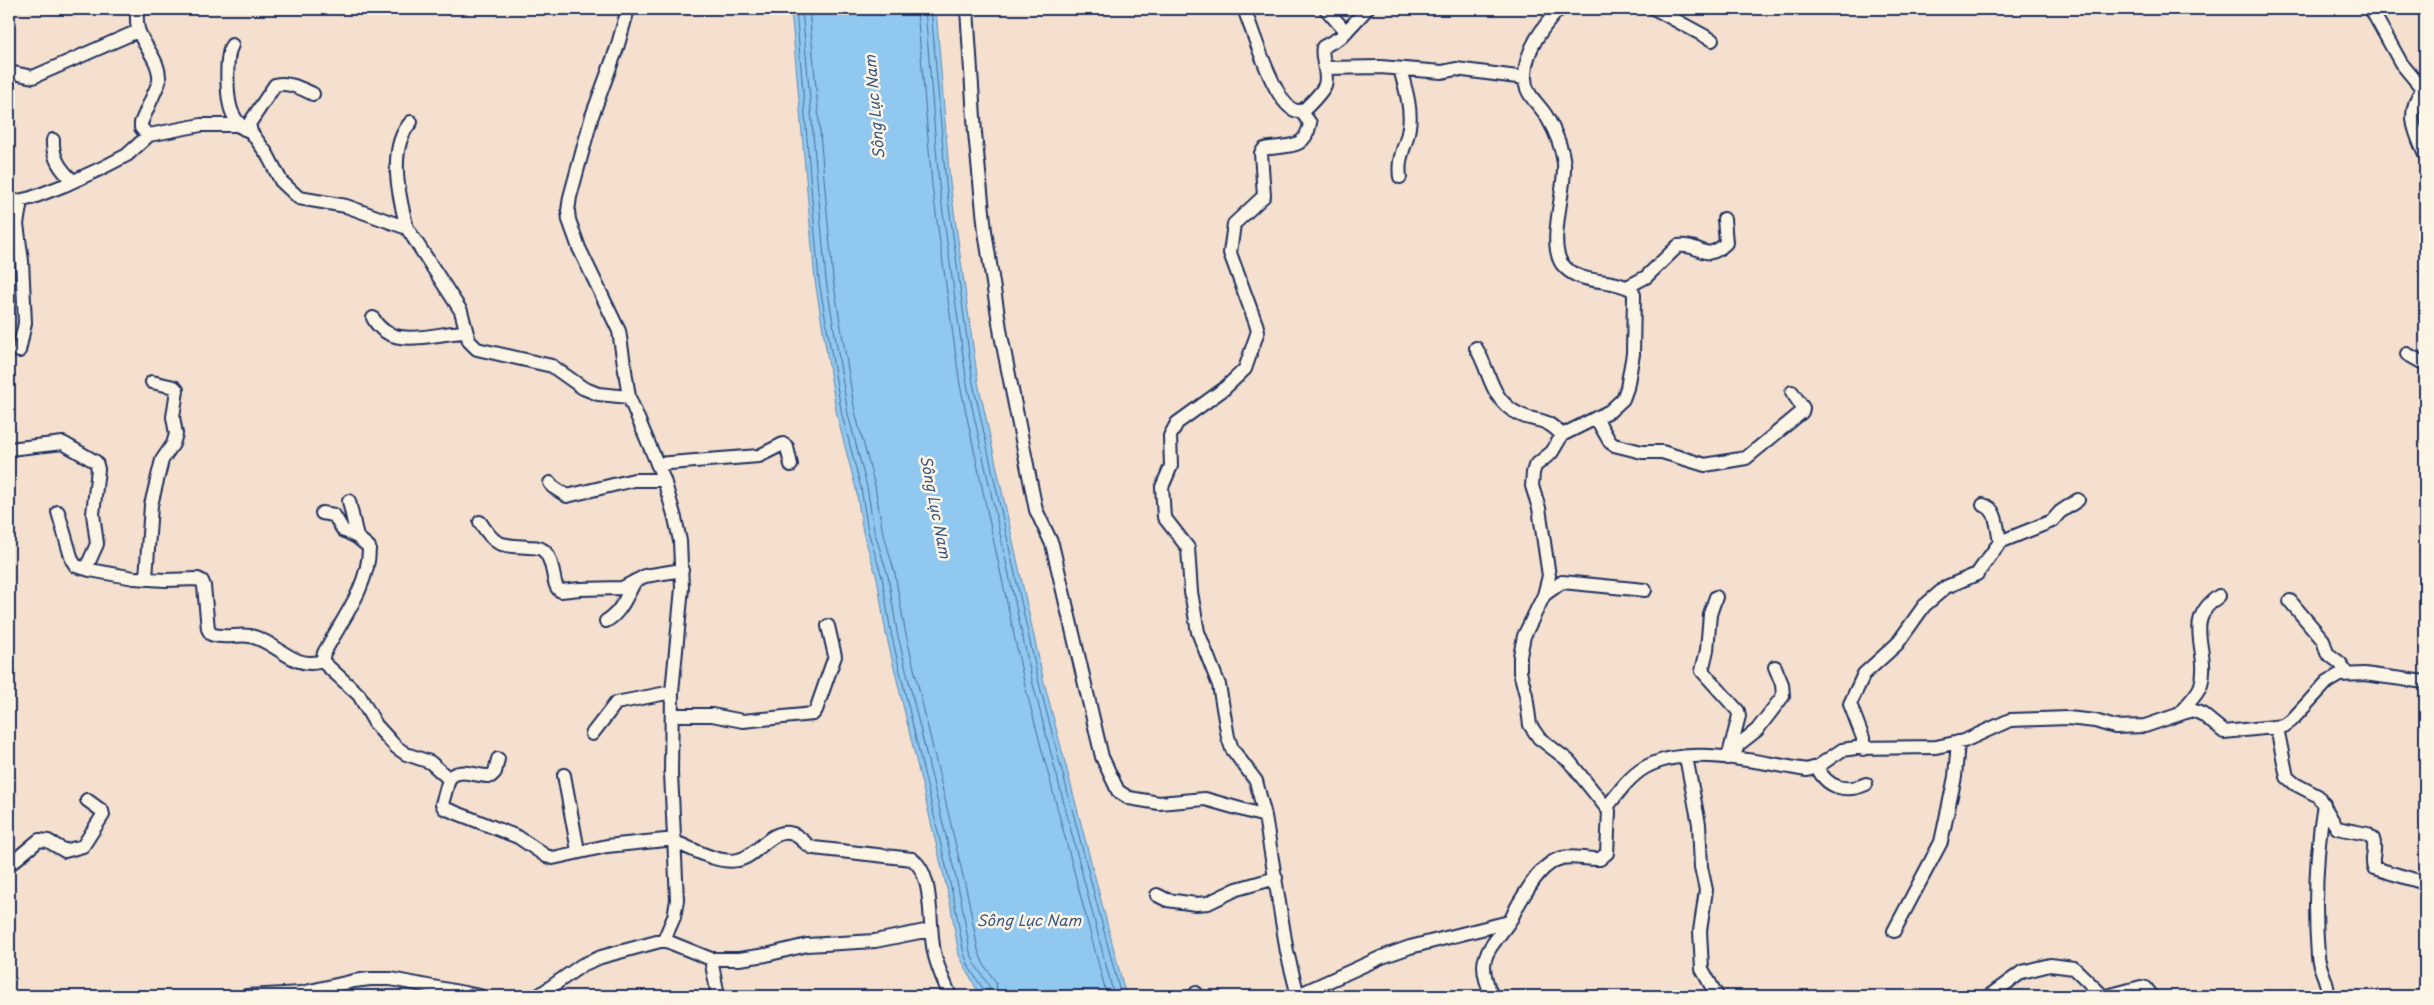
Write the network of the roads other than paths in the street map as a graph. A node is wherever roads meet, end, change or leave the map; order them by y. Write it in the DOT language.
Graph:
graph roads {
  1 [pos="137,9"];
  2 [pos="628,9"];
  3 [pos="967,9"];
  4 [pos="1244,9"];
  5 [pos="1326,9"];
  6 [pos="1367,9"];
  7 [pos="1558,9"];
  8 [pos="1654,9"];
  9 [pos="2371,9"];
  10 [pos="138,32"];
  11 [pos="1346,32"];
  12 [pos="1712,40"];
  13 [pos="232,45"];
  14 [pos="1325,68"];
  15 [pos="1400,69"];
  16 [pos="9,72"];
  17 [pos="1525,78"];
  18 [pos="2424,90"];
  19 [pos="314,94"];
  20 [pos="1301,111"];
  21 [pos="411,122"];
  22 [pos="248,131"];
  23 [pos="149,134"];
  24 [pos="53,140"];
  25 [pos="2425,155"];
  26 [pos="1400,176"];
  27 [pos="73,181"];
  28 [pos="15,202"];
  29 [pos="1724,219"];
  30 [pos="407,228"];
  31 [pos="1627,287"];
  32 [pos="373,318"];
  33 [pos="466,332"];
  34 [pos="1476,348"];
  35 [pos="20,351"];
  36 [pos="2407,354"];
  37 [pos="2425,364"];
  38 [pos="152,382"];
  39 [pos="1792,392"];
  40 [pos="629,397"];
  41 [pos="1596,418"];
  42 [pos="1562,435"];
  43 [pos="9,449"];
  44 [pos="657,464"];
  45 [pos="791,465"];
  46 [pos="664,480"];
  47 [pos="550,483"];
  48 [pos="2078,500"];
  49 [pos="349,501"];
  50 [pos="1983,506"];
  51 [pos="58,512"];
  52 [pos="322,513"];
  53 [pos="480,522"];
  54 [pos="357,537"];
  55 [pos="2000,542"];
  56 [pos="90,570"];
  57 [pos="682,570"];
  58 [pos="146,578"];
  59 [pos="635,581"];
  60 [pos="1645,590"];
  61 [pos="1544,595"];
  62 [pos="2219,596"];
  63 [pos="1716,597"];
  64 [pos="2290,601"];
  65 [pos="606,621"];
  66 [pos="828,626"];
  67 [pos="322,661"];
  68 [pos="1775,667"];
  69 [pos="2348,674"];
  70 [pos="2425,682"];
  71 [pos="672,692"];
  72 [pos="2180,713"];
  73 [pos="672,715"];
  74 [pos="2277,728"];
  75 [pos="592,734"];
  76 [pos="1958,742"];
  77 [pos="1863,749"];
  78 [pos="1686,756"];
  79 [pos="1730,758"];
  80 [pos="498,759"];
  81 [pos="1817,767"];
  82 [pos="564,775"];
  83 [pos="449,779"];
  84 [pos="1866,784"];
  85 [pos="87,800"];
  86 [pos="2324,804"];
  87 [pos="1607,807"];
  88 [pos="1265,816"];
  89 [pos="675,840"];
  90 [pos="578,851"];
  91 [pos="9,865"];
  92 [pos="1276,878"];
  93 [pos="2425,883"];
  94 [pos="1157,895"];
  95 [pos="1509,922"];
  96 [pos="930,930"];
  97 [pos="1894,931"];
  98 [pos="664,940"];
  99 [pos="711,959"];
  100 [pos="246,996"];
  101 [pos="480,996"];
  102 [pos="538,996"];
  103 [pos="718,996"];
  104 [pos="950,996"];
  105 [pos="1298,996"];
  106 [pos="1492,996"];
  107 [pos="1717,996"];
  108 [pos="1989,996"];
  109 [pos="2152,996"];
  110 [pos="2328,996"];
  1 -- 10 [label="street"];
  2 -- 40 [label="street"];
  3 -- 88 [label="street"];
  4 -- 20 [label="street"];
  5 -- 11 [label="street"];
  6 -- 11 [label="street"];
  7 -- 17 [label="street"];
  8 -- 12 [label="street"];
  9 -- 18 [label="street"];
  10 -- 16 [label="street"];
  10 -- 23 [label="street"];
  11 -- 14 [label="street"];
  13 -- 22 [label="street"];
  14 -- 15 [label="street"];
  14 -- 20 [label="street"];
  15 -- 17 [label="street"];
  15 -- 26 [label="street"];
  17 -- 31 [label="street"];
  18 -- 25 [label="street"];
  19 -- 22 [label="street"];
  20 -- 88 [label="street"];
  21 -- 30 [label="street"];
  22 -- 23 [label="street"];
  22 -- 30 [label="street"];
  23 -- 27 [label="street"];
  24 -- 27 [label="street"];
  27 -- 28 [label="street"];
  28 -- 35 [label="street"];
  29 -- 31 [label="street"];
  30 -- 33 [label="street"];
  31 -- 41 [label="street"];
  32 -- 33 [label="street"];
  33 -- 40 [label="street"];
  34 -- 42 [label="street"];
  36 -- 37 [label="street"];
  38 -- 58 [label="street"];
  39 -- 41 [label="street"];
  40 -- 44 [label="street"];
  41 -- 42 [label="street"];
  42 -- 61 [label="street"];
  43 -- 56 [label="street"];
  44 -- 45 [label="street"];
  44 -- 46 [label="street"];
  46 -- 47 [label="street"];
  46 -- 57 [label="street"];
  48 -- 55 [label="street"];
  49 -- 54 [label="street"];
  50 -- 55 [label="street"];
  51 -- 56 [label="street"];
  52 -- 54 [label="street"];
  53 -- 59 [label="street"];
  54 -- 67 [label="street"];
  55 -- 77 [label="street"];
  56 -- 58 [label="street"];
  57 -- 59 [label="street"];
  57 -- 71 [label="street"];
  58 -- 67 [label="street"];
  59 -- 65 [label="street"];
  60 -- 61 [label="street"];
  61 -- 87 [label="street"];
  62 -- 72 [label="street"];
  63 -- 79 [label="street"];
  64 -- 69 [label="street"];
  66 -- 73 [label="street"];
  67 -- 83 [label="street"];
  68 -- 79 [label="street"];
  69 -- 70 [label="street"];
  69 -- 74 [label="street"];
  71 -- 73 [label="street"];
  71 -- 75 [label="street"];
  72 -- 74 [label="street"];
  72 -- 76 [label="street"];
  73 -- 89 [label="street"];
  74 -- 86 [label="street"];
  76 -- 77 [label="street"];
  76 -- 97 [label="street"];
  77 -- 81 [label="street"];
  78 -- 79 [label="street"];
  78 -- 87 [label="street"];
  78 -- 107 [label="street"];
  79 -- 81 [label="street"];
  80 -- 83 [label="street"];
  81 -- 84 [label="street"];
  82 -- 90 [label="street"];
  83 -- 90 [label="street"];
  85 -- 91 [label="street"];
  86 -- 93 [label="street"];
  86 -- 110 [label="street"];
  87 -- 95 [label="street"];
  88 -- 92 [label="street"];
  89 -- 90 [label="street"];
  89 -- 96 [label="street"];
  89 -- 98 [label="street"];
  92 -- 94 [label="street"];
  92 -- 105 [label="street"];
  95 -- 105 [label="street"];
  95 -- 106 [label="street"];
  96 -- 99 [label="street"];
  96 -- 104 [label="street"];
  98 -- 99 [label="street"];
  98 -- 102 [label="street"];
  99 -- 103 [label="street"];
  100 -- 101 [label="street"];
  108 -- 109 [label="street"];
}
